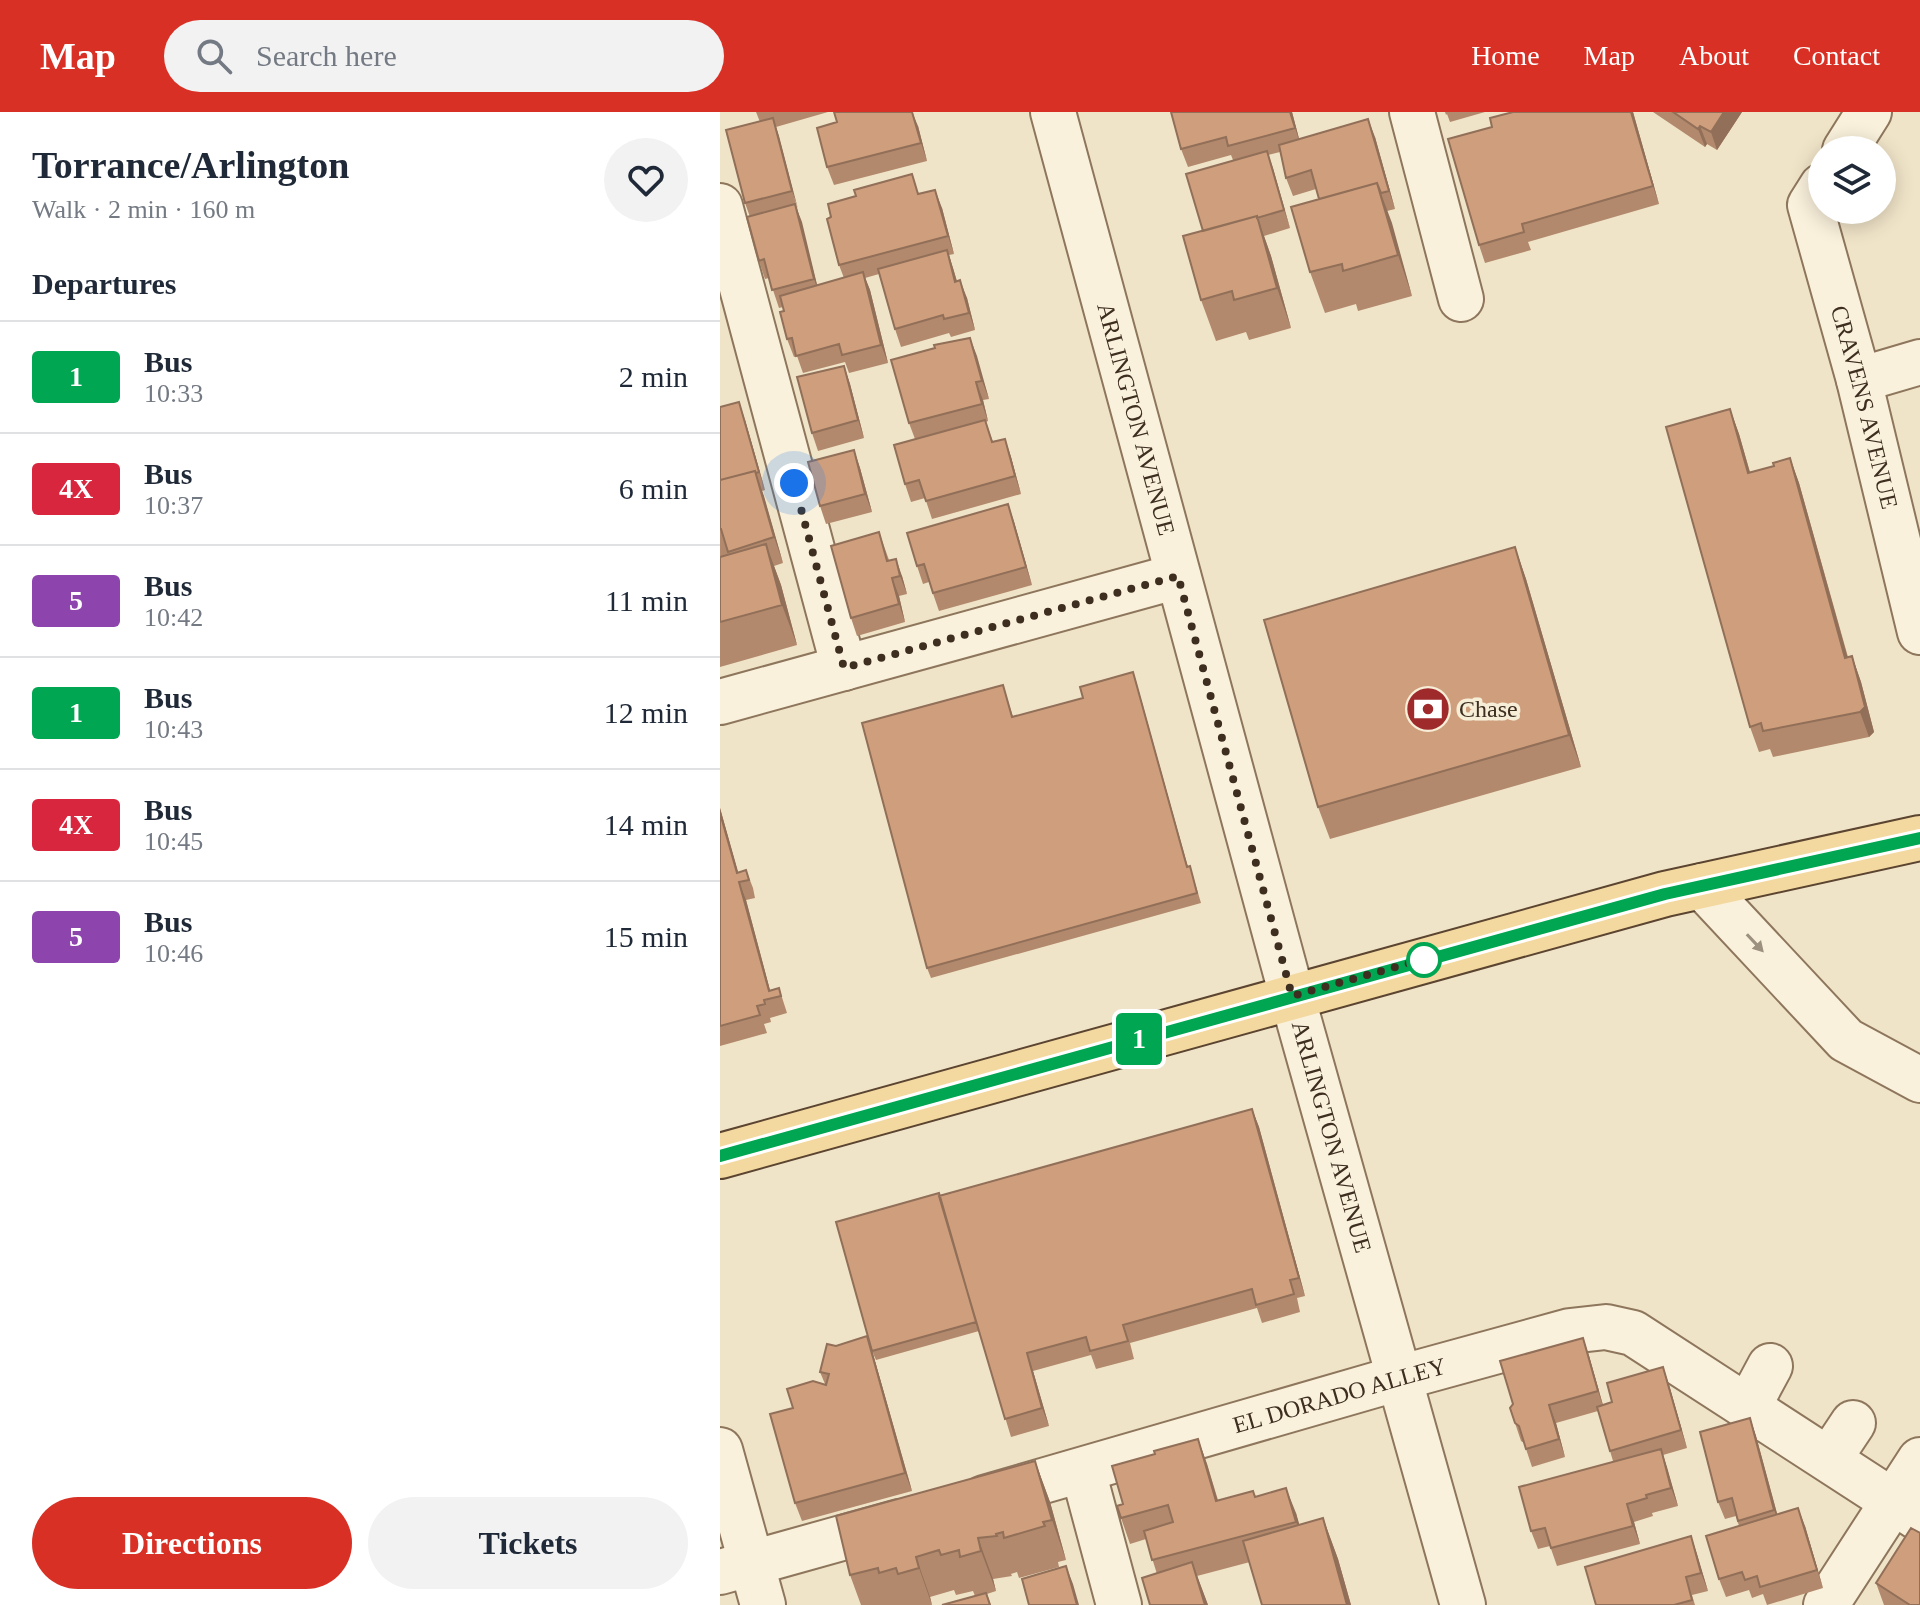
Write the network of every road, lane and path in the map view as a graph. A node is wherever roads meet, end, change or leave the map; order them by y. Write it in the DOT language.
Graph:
graph roads {
  1 [pos="1053,112"];
  2 [pos="1412,112"];
  3 [pos="1869,112"];
  4 [pos="1854,136"];
  5 [pos="720,206"];
  6 [pos="1815,224"];
  7 [pos="1461,299"];
  8 [pos="1920,362"];
  9 [pos="1859,380"];
  10 [pos="1178,576"];
  11 [pos="1920,632"];
  12 [pos="844,668"];
  13 [pos="720,702"];
  14 [pos="1920,838"];
  15 [pos="1702,886"];
  16 [pos="1292,996"];
  17 [pos="1920,1080"];
  18 [pos="720,1156"];
  19 [pos="1770,1366"];
  20 [pos="1399,1378"];
  21 [pos="1748,1407"];
  22 [pos="1853,1423"];
  23 [pos="720,1450"];
  24 [pos="1829,1459"];
  25 [pos="1920,1460"];
  26 [pos="1083,1471"];
  27 [pos="1907,1510"];
  28 [pos="736,1568"];
  29 [pos="763,1605"];
  30 [pos="1119,1605"];
  31 [pos="1463,1605"];
  32 [pos="1826,1605"];
  1 -- 10 [label="street, ARLINGTON AVENUE"];
  2 -- 7 [label="street"];
  3 -- 4 [label="street"];
  5 -- 12 [label="street"];
  6 -- 9 [label="street, CRAVENS AVENUE"];
  8 -- 9 [label="street"];
  9 -- 11 [label="street, CRAVENS AVENUE"];
  10 -- 12 [label="street"];
  10 -- 16 [label="street, ARLINGTON AVENUE"];
  12 -- 13 [label="street"];
  14 -- 15 [label="main road"];
  15 -- 16 [label="main road"];
  15 -- 17 [label="street, one-way"];
  16 -- 18 [label="main road"];
  16 -- 20 [label="street, ARLINGTON AVENUE"];
  19 -- 21 [label="street"];
  20 -- 21 [label="street, EL DORADO ALLEY"];
  20 -- 26 [label="street, EL DORADO ALLEY"];
  20 -- 31 [label="street, ARLINGTON AVENUE"];
  21 -- 24 [label="street, EL DORADO ALLEY"];
  22 -- 24 [label="street"];
  23 -- 28 [label="street"];
  24 -- 27 [label="street, EL DORADO ALLEY"];
  25 -- 27 [label="street"];
  26 -- 28 [label="street, EL DORADO ALLEY"];
  26 -- 30 [label="street"];
  27 -- 32 [label="street"];
  28 -- 29 [label="street"];
}
